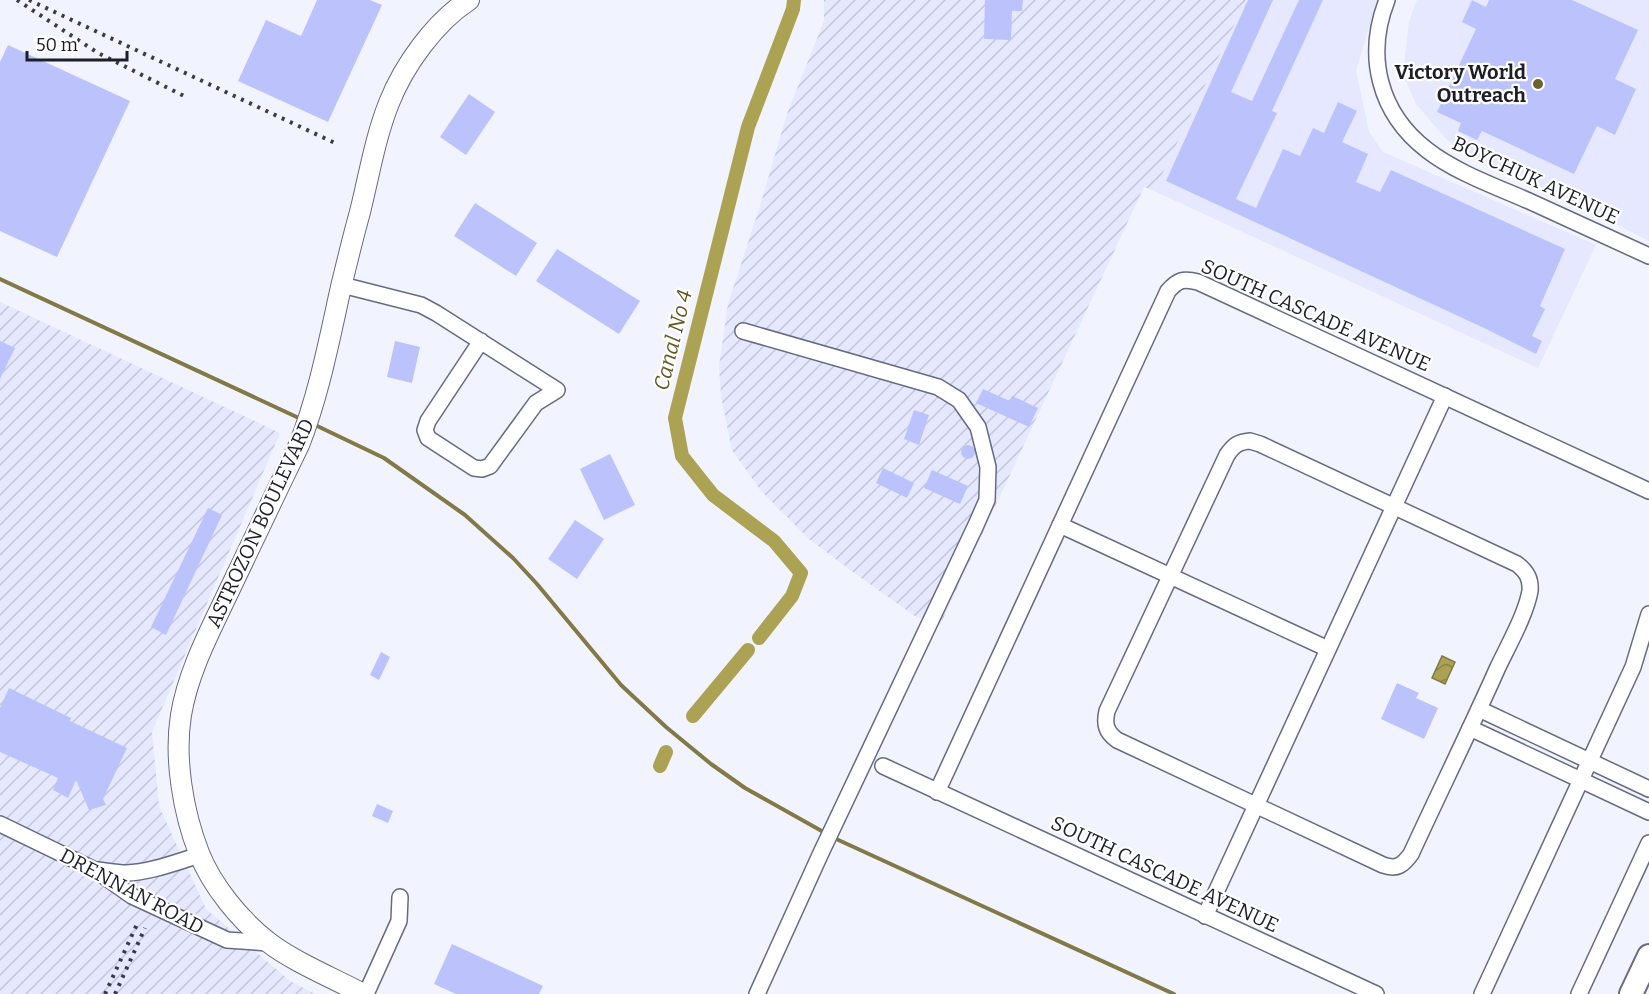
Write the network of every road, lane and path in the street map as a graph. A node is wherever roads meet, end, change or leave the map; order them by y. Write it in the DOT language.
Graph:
graph roads {
  1 [pos="1387,0"];
  2 [pos="459,2"];
  3 [pos="1649,256"];
  4 [pos="342,285"];
  5 [pos="743,331"];
  6 [pos="481,341"];
  7 [pos="1445,396"];
  8 [pos="1649,491"];
  9 [pos="1394,506"];
  10 [pos="1060,525"];
  11 [pos="1171,576"];
  12 [pos="1649,615"];
  13 [pos="1328,649"];
  14 [pos="1479,709"];
  15 [pos="1470,728"];
  16 [pos="1590,760"];
  17 [pos="882,766"];
  18 [pos="1581,780"];
  19 [pos="1649,789"];
  20 [pos="937,792"];
  21 [pos="1256,806"];
  22 [pos="1649,812"];
  23 [pos="0,825"];
  24 [pos="1649,843"];
  25 [pos="200,855"];
  26 [pos="95,870"];
  27 [pos="400,897"];
  28 [pos="1205,916"];
  29 [pos="270,943"];
  30 [pos="1649,956"];
  31 [pos="365,994"];
  32 [pos="757,994"];
  33 [pos="1376,994"];
  34 [pos="1482,994"];
  35 [pos="1579,994"];
  36 [pos="1631,994"];
  1 -- 3 [label="street, BOYCHUK AVENUE"];
  2 -- 4 [label="main road, ASTROZON BOULEVARD"];
  4 -- 6 [label="street"];
  4 -- 25 [label="main road, ASTROZON BOULEVARD"];
  5 -- 32 [label="street"];
  6 -- 6 [label="street"];
  7 -- 8 [label="street, SOUTH CASCADE AVENUE"];
  7 -- 9 [label="street"];
  7 -- 10 [label="street, SOUTH CASCADE AVENUE"];
  9 -- 11 [label="street"];
  9 -- 13 [label="street"];
  9 -- 14 [label="street"];
  10 -- 11 [label="street"];
  10 -- 20 [label="street, SOUTH CASCADE AVENUE"];
  11 -- 13 [label="street"];
  11 -- 21 [label="street"];
  12 -- 16 [label="street"];
  13 -- 21 [label="street"];
  14 -- 15 [label="street"];
  14 -- 16 [label="street"];
  15 -- 18 [label="street"];
  15 -- 21 [label="street"];
  16 -- 18 [label="street"];
  16 -- 19 [label="street"];
  17 -- 20 [label="street, SOUTH CASCADE AVENUE"];
  18 -- 22 [label="street"];
  18 -- 34 [label="street"];
  20 -- 28 [label="street, SOUTH CASCADE AVENUE"];
  21 -- 28 [label="street"];
  23 -- 26 [label="street, DRENNAN ROAD"];
  24 -- 35 [label="street"];
  25 -- 26 [label="street"];
  25 -- 29 [label="main road, ASTROZON BOULEVARD"];
  26 -- 29 [label="street, DRENNAN ROAD"];
  27 -- 31 [label="street"];
  28 -- 33 [label="street, SOUTH CASCADE AVENUE"];
  29 -- 31 [label="main road, DRENNAN ROAD"];
  30 -- 36 [label="highway"];
}
